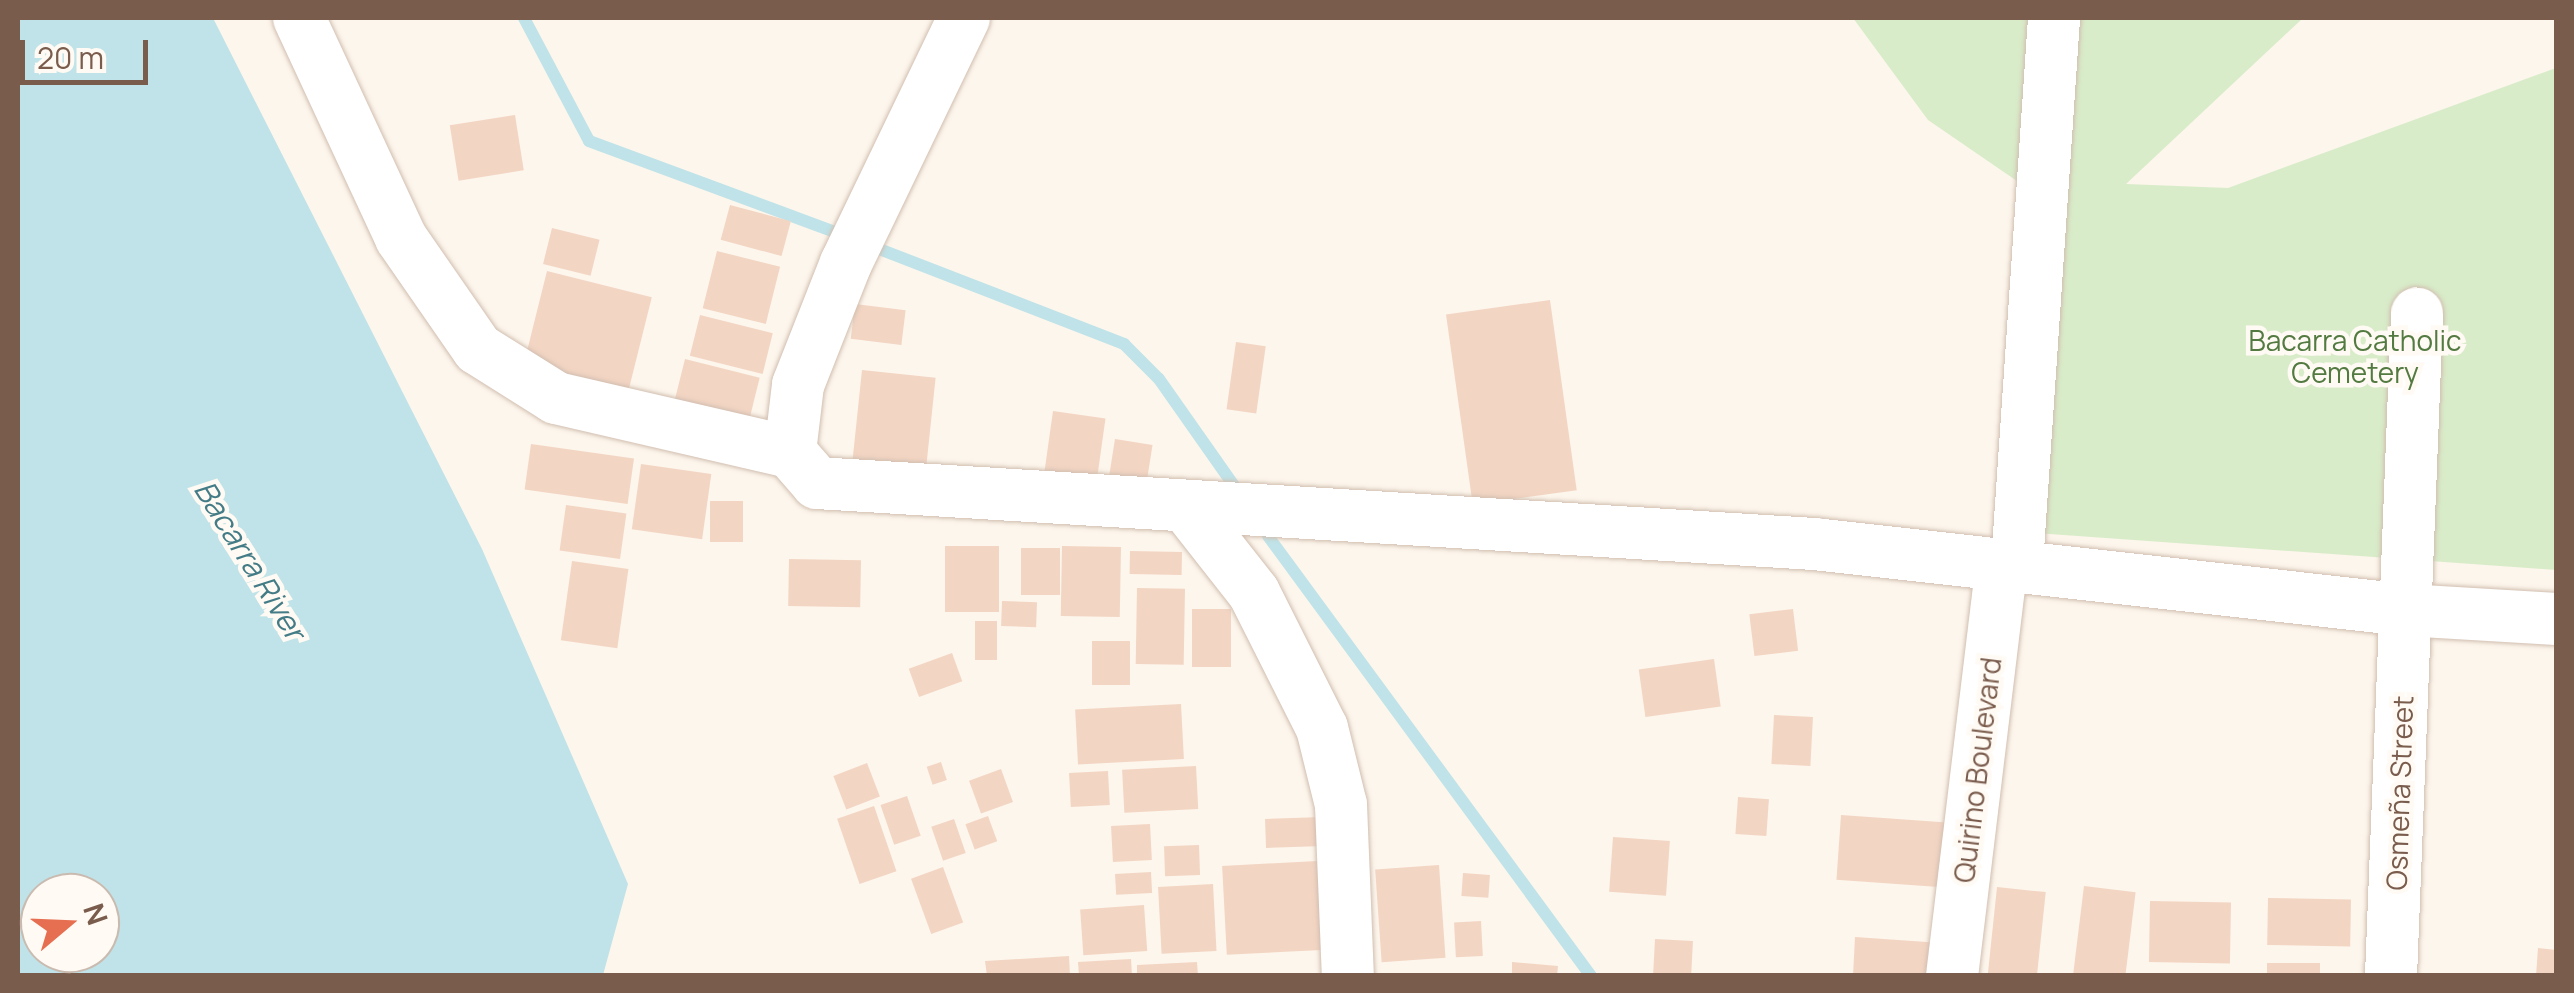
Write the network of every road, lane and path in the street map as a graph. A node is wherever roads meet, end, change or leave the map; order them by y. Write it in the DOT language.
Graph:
graph roads {
  1 [pos="299,18"];
  2 [pos="964,18"];
  3 [pos="2054,18"];
  4 [pos="2417,314"];
  5 [pos="790,452"];
  6 [pos="1188,509"];
  7 [pos="2010,564"];
  8 [pos="2406,610"];
  9 [pos="2556,619"];
  10 [pos="1348,976"];
  11 [pos="1952,976"];
  12 [pos="2391,976"];
  1 -- 5 [label="street"];
  2 -- 5 [label="street"];
  3 -- 7 [label="street, Quirino Boulevard"];
  4 -- 8 [label="street, Osmeña Street"];
  5 -- 6 [label="street"];
  6 -- 7 [label="street"];
  6 -- 10 [label="street"];
  7 -- 8 [label="street"];
  7 -- 11 [label="street, Quirino Boulevard"];
  8 -- 9 [label="street"];
  8 -- 12 [label="street, Osmeña Street"];
}
